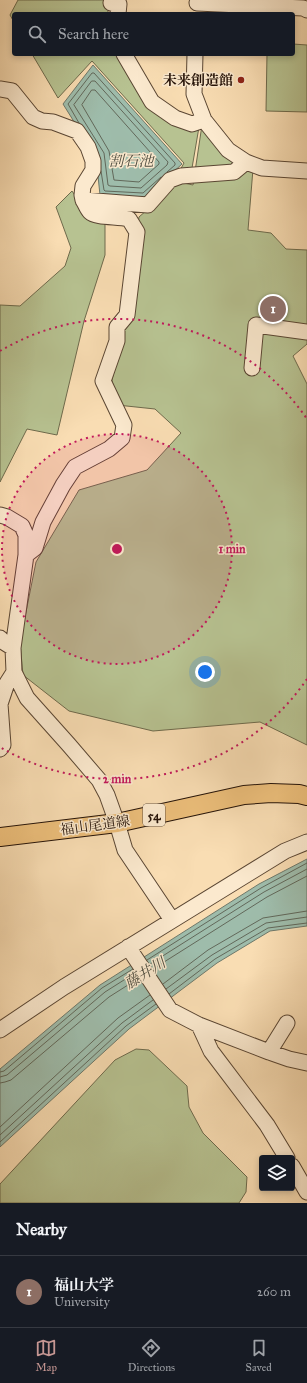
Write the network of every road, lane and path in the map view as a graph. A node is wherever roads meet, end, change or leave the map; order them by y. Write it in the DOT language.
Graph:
graph roads {
  1 [pos="197,6"];
  2 [pos="307,10"];
  3 [pos="125,56"];
  4 [pos="196,56"];
  5 [pos="0,89"];
  6 [pos="204,120"];
  7 [pos="246,162"];
  8 [pos="307,172"];
  9 [pos="83,200"];
  10 [pos="307,332"];
  11 [pos="252,368"];
  12 [pos="0,515"];
  13 [pos="26,555"];
  14 [pos="0,638"];
  15 [pos="13,648"];
  16 [pos="14,672"];
  17 [pos="0,749"];
  18 [pos="307,796"];
  19 [pos="117,823"];
  20 [pos="0,837"];
  21 [pos="307,842"];
  22 [pos="172,920"];
  23 [pos="130,950"];
  24 [pos="287,1023"];
  25 [pos="199,1025"];
  26 [pos="0,1030"];
  27 [pos="269,1052"];
  28 [pos="307,1063"];
  29 [pos="285,1155"];
  30 [pos="295,1171"];
  31 [pos="307,1192"];
  1 -- 2 [label="street"];
  3 -- 6 [label="street"];
  4 -- 6 [label="street"];
  5 -- 9 [label="street"];
  6 -- 7 [label="street"];
  7 -- 8 [label="street"];
  7 -- 9 [label="street"];
  9 -- 13 [label="street"];
  10 -- 11 [label="street"];
  12 -- 13 [label="street"];
  13 -- 15 [label="street"];
  14 -- 15 [label="street"];
  15 -- 16 [label="street"];
  16 -- 17 [label="street"];
  16 -- 19 [label="street"];
  18 -- 19 [label="main road, 福山尾道線 / 54"];
  19 -- 20 [label="main road, 福山尾道線 / 54"];
  19 -- 22 [label="street"];
  21 -- 22 [label="street"];
  22 -- 23 [label="street"];
  23 -- 25 [label="street"];
  23 -- 26 [label="street"];
  24 -- 27 [label="street"];
  25 -- 27 [label="street"];
  25 -- 29 [label="street"];
  27 -- 28 [label="street"];
  30 -- 31 [label="street"];
}
